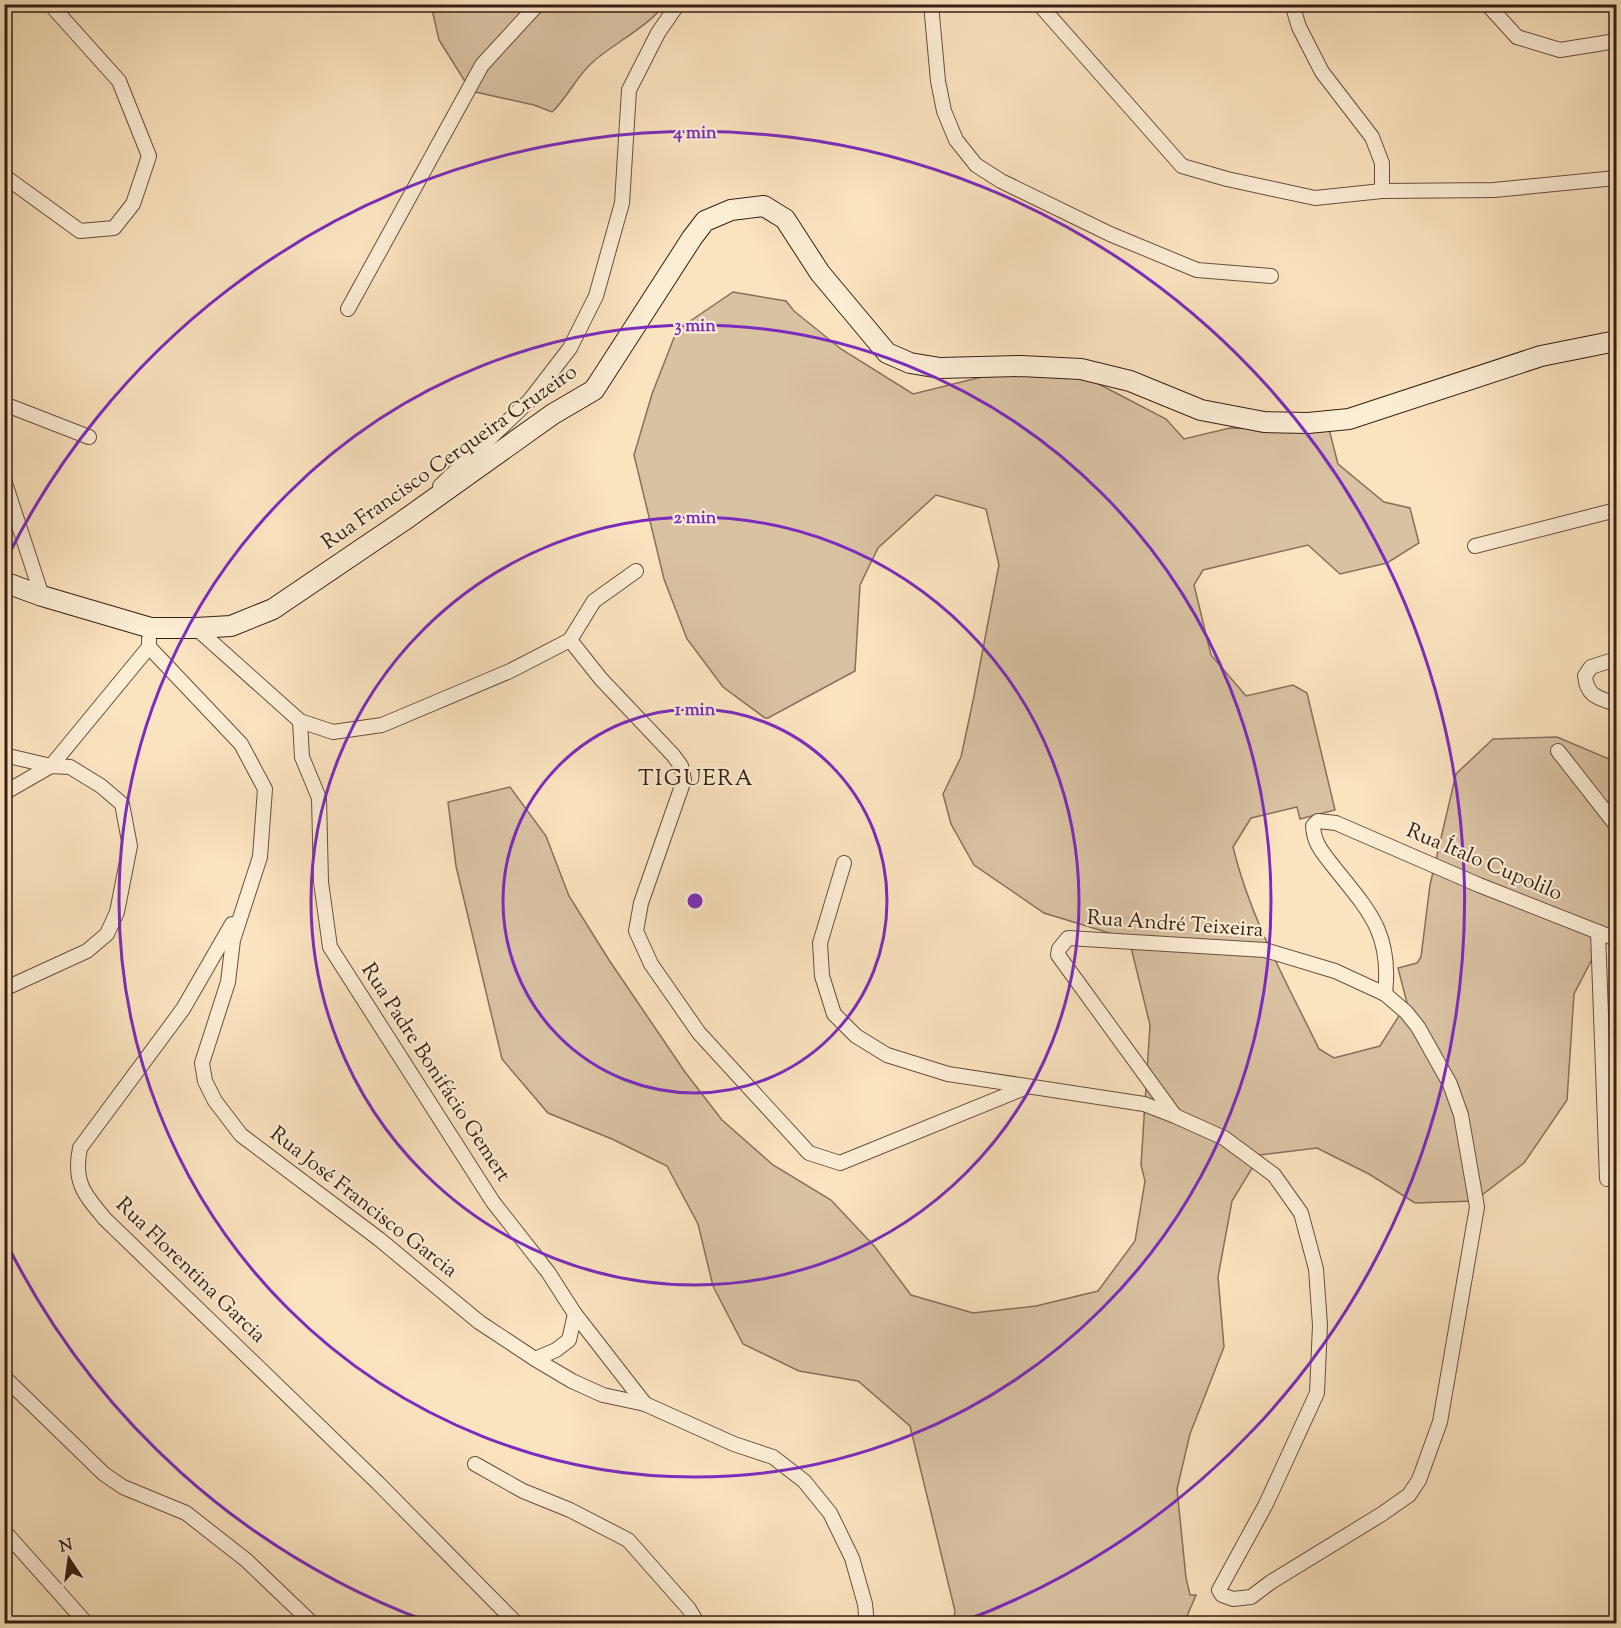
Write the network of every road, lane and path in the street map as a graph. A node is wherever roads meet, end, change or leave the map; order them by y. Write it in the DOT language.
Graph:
graph roads {
  1 [pos="50,4"];
  2 [pos="538,4"];
  3 [pos="678,4"];
  4 [pos="931,4"];
  5 [pos="1039,4"];
  6 [pos="1292,4"];
  7 [pos="1487,4"];
  8 [pos="1617,41"];
  9 [pos="4,176"];
  10 [pos="1617,178"];
  11 [pos="1382,191"];
  12 [pos="1271,276"];
  13 [pos="348,309"];
  14 [pos="1617,341"];
  15 [pos="4,404"];
  16 [pos="89,437"];
  17 [pos="4,480"];
  18 [pos="1617,510"];
  19 [pos="404,521"];
  20 [pos="1475,546"];
  21 [pos="636,571"];
  22 [pos="4,582"];
  23 [pos="42,596"];
  24 [pos="196,628"];
  25 [pos="150,637"];
  26 [pos="570,640"];
  27 [pos="1617,659"];
  28 [pos="1617,704"];
  29 [pos="300,721"];
  30 [pos="1558,752"];
  31 [pos="4,755"];
  32 [pos="51,766"];
  33 [pos="4,793"];
  34 [pos="1617,825"];
  35 [pos="844,863"];
  36 [pos="248,896"];
  37 [pos="1598,932"];
  38 [pos="1617,939"];
  39 [pos="4,989"];
  40 [pos="1384,994"];
  41 [pos="1029,1086"];
  42 [pos="1175,1116"];
  43 [pos="1607,1179"];
  44 [pos="575,1314"];
  45 [pos="535,1359"];
  46 [pos="4,1377"];
  47 [pos="645,1404"];
  48 [pos="475,1464"];
  49 [pos="4,1531"];
  50 [pos="87,1623"];
  51 [pos="313,1623"];
  52 [pos="517,1623"];
  53 [pos="698,1623"];
  54 [pos="867,1623"];
  1 -- 9 [label="street"];
  2 -- 13 [label="street"];
  3 -- 19 [label="street"];
  4 -- 12 [label="street"];
  5 -- 11 [label="street"];
  6 -- 11 [label="street"];
  7 -- 8 [label="street"];
  10 -- 11 [label="street"];
  14 -- 19 [label="main road, Rua Francisco Cerqueira Cruzeiro"];
  15 -- 16 [label="street"];
  17 -- 23 [label="street"];
  18 -- 20 [label="street"];
  19 -- 24 [label="main road, Rua Francisco Cerqueira Cruzeiro"];
  21 -- 26 [label="street"];
  22 -- 23 [label="main road, Rua Francisco Cerqueira Cruzeiro"];
  23 -- 25 [label="main road, Rua Francisco Cerqueira Cruzeiro"];
  24 -- 25 [label="main road, Rua Francisco Cerqueira Cruzeiro"];
  24 -- 29 [label="street"];
  25 -- 32 [label="street"];
  25 -- 36 [label="street, Rua José Francisco Garcia"];
  26 -- 29 [label="street"];
  26 -- 41 [label="street"];
  27 -- 28 [label="street"];
  29 -- 44 [label="street, Rua Padre Bonifácio Gemert"];
  30 -- 34 [label="street"];
  31 -- 32 [label="street"];
  32 -- 33 [label="street"];
  32 -- 39 [label="street"];
  35 -- 41 [label="street"];
  36 -- 45 [label="street, Rua José Francisco Garcia"];
  36 -- 52 [label="street, Rua Florentina Garcia"];
  37 -- 38 [label="street, Rua Ítalo Cupolilo"];
  37 -- 40 [label="street, Rua Ítalo Cupolilo"];
  37 -- 43 [label="street"];
  40 -- 42 [label="street, Rua André Teixeira"];
  40 -- 42 [label="street"];
  41 -- 42 [label="street"];
  44 -- 45 [label="street"];
  44 -- 47 [label="street, Rua Padre Bonifácio Gemert"];
  45 -- 47 [label="street, Rua José Francisco Garcia"];
  46 -- 51 [label="street"];
  47 -- 54 [label="street, Rua José Francisco Garcia"];
  48 -- 53 [label="street"];
  49 -- 50 [label="street"];
}
